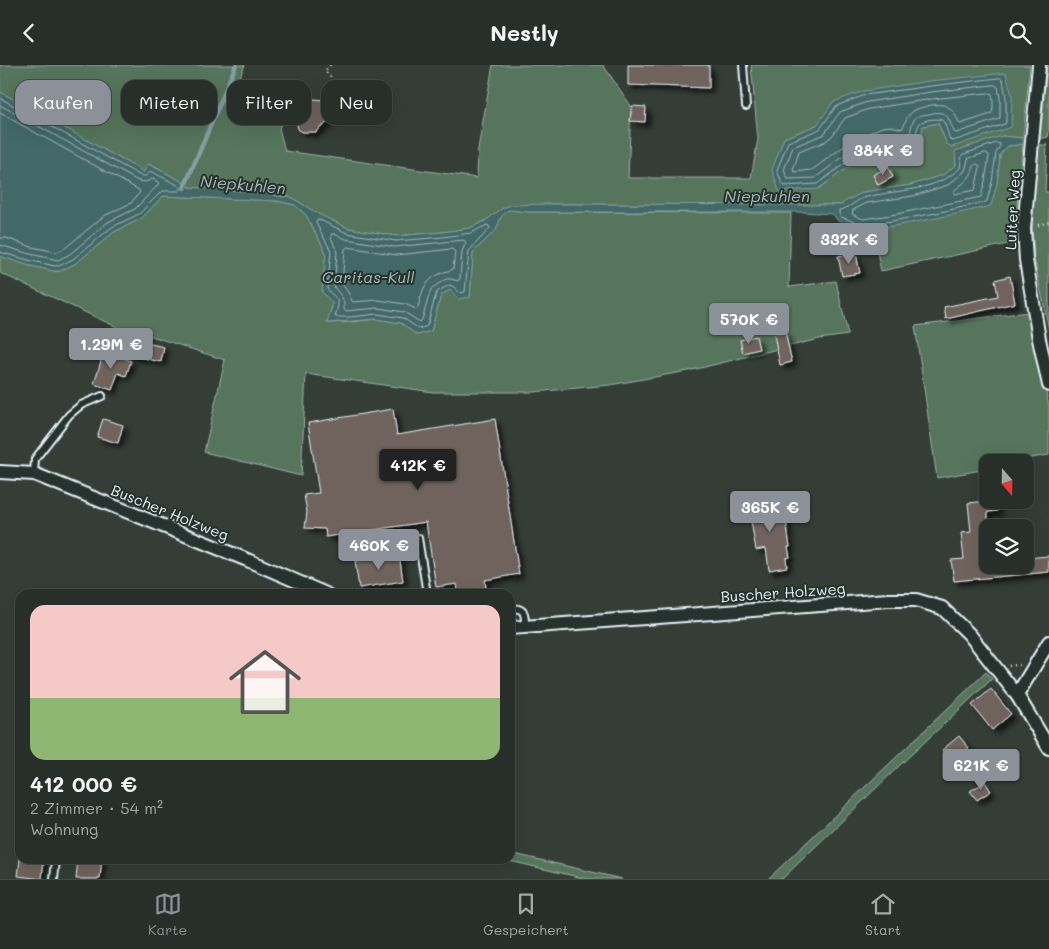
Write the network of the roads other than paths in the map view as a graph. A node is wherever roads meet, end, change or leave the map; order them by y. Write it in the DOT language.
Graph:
graph roads {
  1 [pos="743,65"];
  2 [pos="1039,65"];
  3 [pos="746,105"];
  4 [pos="1049,385"];
  5 [pos="102,396"];
  6 [pos="0,472"];
  7 [pos="34,474"];
  8 [pos="418,538"];
  9 [pos="314,589"];
  10 [pos="426,589"];
  11 [pos="515,608"];
  12 [pos="525,627"];
  13 [pos="515,628"];
  14 [pos="1049,642"];
  15 [pos="1017,695"];
  16 [pos="1049,748"];
  17 [pos="56,864"];
  18 [pos="54,879"];
  1 -- 3 [label="lane"];
  2 -- 4 [label="street, Luiter Weg"];
  5 -- 7 [label="lane"];
  6 -- 7 [label="street, Buscher Holzweg"];
  7 -- 9 [label="street, Buscher Holzweg"];
  8 -- 10 [label="lane"];
  11 -- 12 [label="lane"];
  12 -- 13 [label="street, Buscher Holzweg"];
  12 -- 15 [label="street, Buscher Holzweg"];
  14 -- 15 [label="street"];
  15 -- 16 [label="street"];
  17 -- 18 [label="lane"];
}
